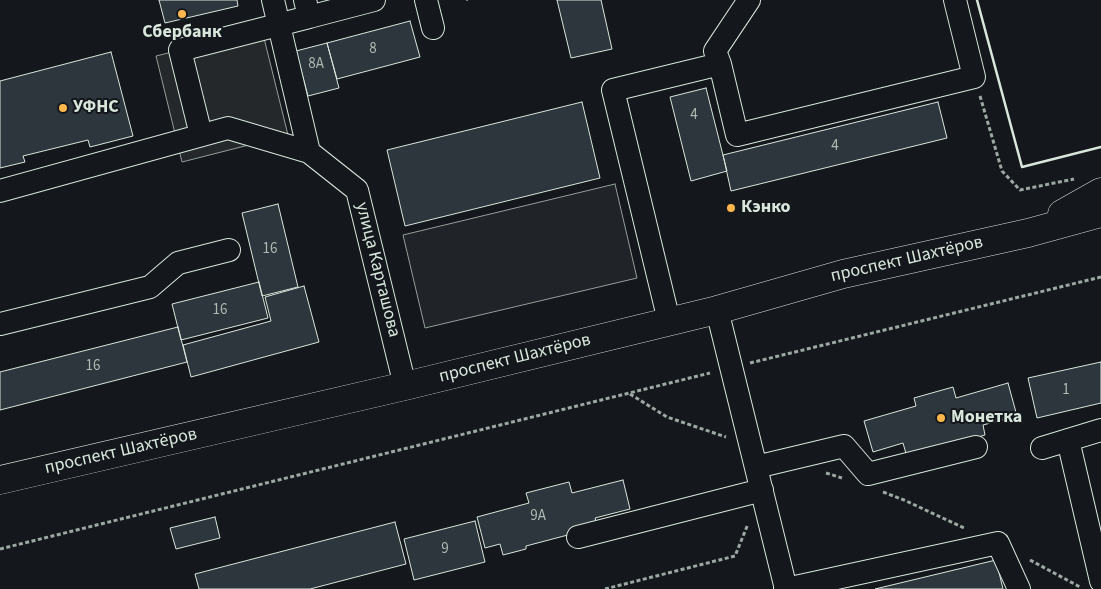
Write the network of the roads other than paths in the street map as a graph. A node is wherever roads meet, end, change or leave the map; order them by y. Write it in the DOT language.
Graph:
graph roads {
  1 [pos="273,0"];
  2 [pos="374,0"];
  3 [pos="426,0"];
  4 [pos="749,0"];
  5 [pos="955,0"];
  6 [pos="307,9"];
  7 [pos="280,25"];
  8 [pos="433,28"];
  9 [pos="720,64"];
  10 [pos="202,135"];
  11 [pos="309,152"];
  12 [pos="0,191"];
  13 [pos="1101,192"];
  14 [pos="1101,213"];
  15 [pos="1028,233"];
  16 [pos="229,250"];
  17 [pos="717,310"];
  18 [pos="669,321"];
  19 [pos="0,324"];
  20 [pos="405,386"];
  21 [pos="1101,430"];
  22 [pos="1068,440"];
  23 [pos="976,447"];
  24 [pos="1042,448"];
  25 [pos="756,467"];
  26 [pos="0,480"];
  27 [pos="762,490"];
  28 [pos="578,537"];
  29 [pos="1101,581"];
  30 [pos="786,589"];
  31 [pos="1019,589"];
  1 -- 7 [label="lane"];
  2 -- 6 [label="lane"];
  3 -- 8 [label="lane"];
  4 -- 9 [label="lane"];
  5 -- 9 [label="lane"];
  6 -- 7 [label="lane"];
  7 -- 10 [label="lane"];
  7 -- 11 [label="lane"];
  9 -- 18 [label="lane"];
  10 -- 11 [label="lane"];
  10 -- 12 [label="lane"];
  11 -- 20 [label="lane, улица Карташова"];
  13 -- 15 [label="main road"];
  14 -- 15 [label="main road"];
  15 -- 17 [label="main road, проспект Шахтёров"];
  16 -- 19 [label="lane"];
  17 -- 18 [label="main road, проспект Шахтёров"];
  17 -- 25 [label="lane"];
  18 -- 20 [label="main road, проспект Шахтёров"];
  20 -- 26 [label="main road, проспект Шахтёров"];
  21 -- 22 [label="lane"];
  22 -- 24 [label="lane"];
  22 -- 29 [label="lane"];
  23 -- 25 [label="lane"];
  25 -- 27 [label="lane"];
  27 -- 28 [label="lane"];
  27 -- 30 [label="lane"];
  30 -- 31 [label="lane"];
}
